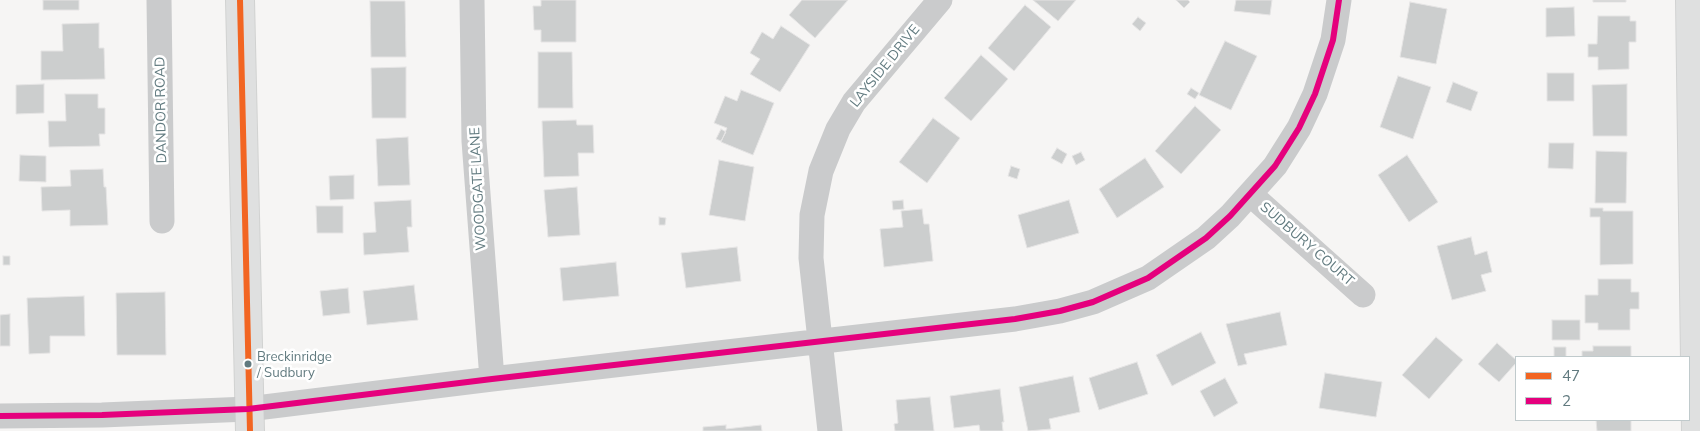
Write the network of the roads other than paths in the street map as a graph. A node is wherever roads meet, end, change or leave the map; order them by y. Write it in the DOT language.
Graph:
graph roads {
  1 [pos="159,0"];
  2 [pos="240,0"];
  3 [pos="472,0"];
  4 [pos="940,0"];
  5 [pos="1339,0"];
  6 [pos="1694,3"];
  7 [pos="1250,194"];
  8 [pos="162,221"];
  9 [pos="1363,295"];
  10 [pos="1697,340"];
  11 [pos="818,342"];
  12 [pos="492,379"];
  13 [pos="0,416"];
  14 [pos="249,420"];
  15 [pos="830,431"];
  16 [pos="1696,431"];
  1 -- 8 [label="street, DANDOR ROAD"];
  2 -- 14 [label="street"];
  3 -- 12 [label="street, WOODGATE LANE"];
  4 -- 11 [label="street, LAYSIDE DRIVE"];
  5 -- 7 [label="street"];
  6 -- 10 [label="street"];
  7 -- 9 [label="street, SUDBURY COURT"];
  7 -- 11 [label="street"];
  10 -- 16 [label="street"];
  11 -- 12 [label="street"];
  11 -- 15 [label="street, LAYSIDE DRIVE"];
  12 -- 14 [label="street"];
  13 -- 14 [label="street"];
}
